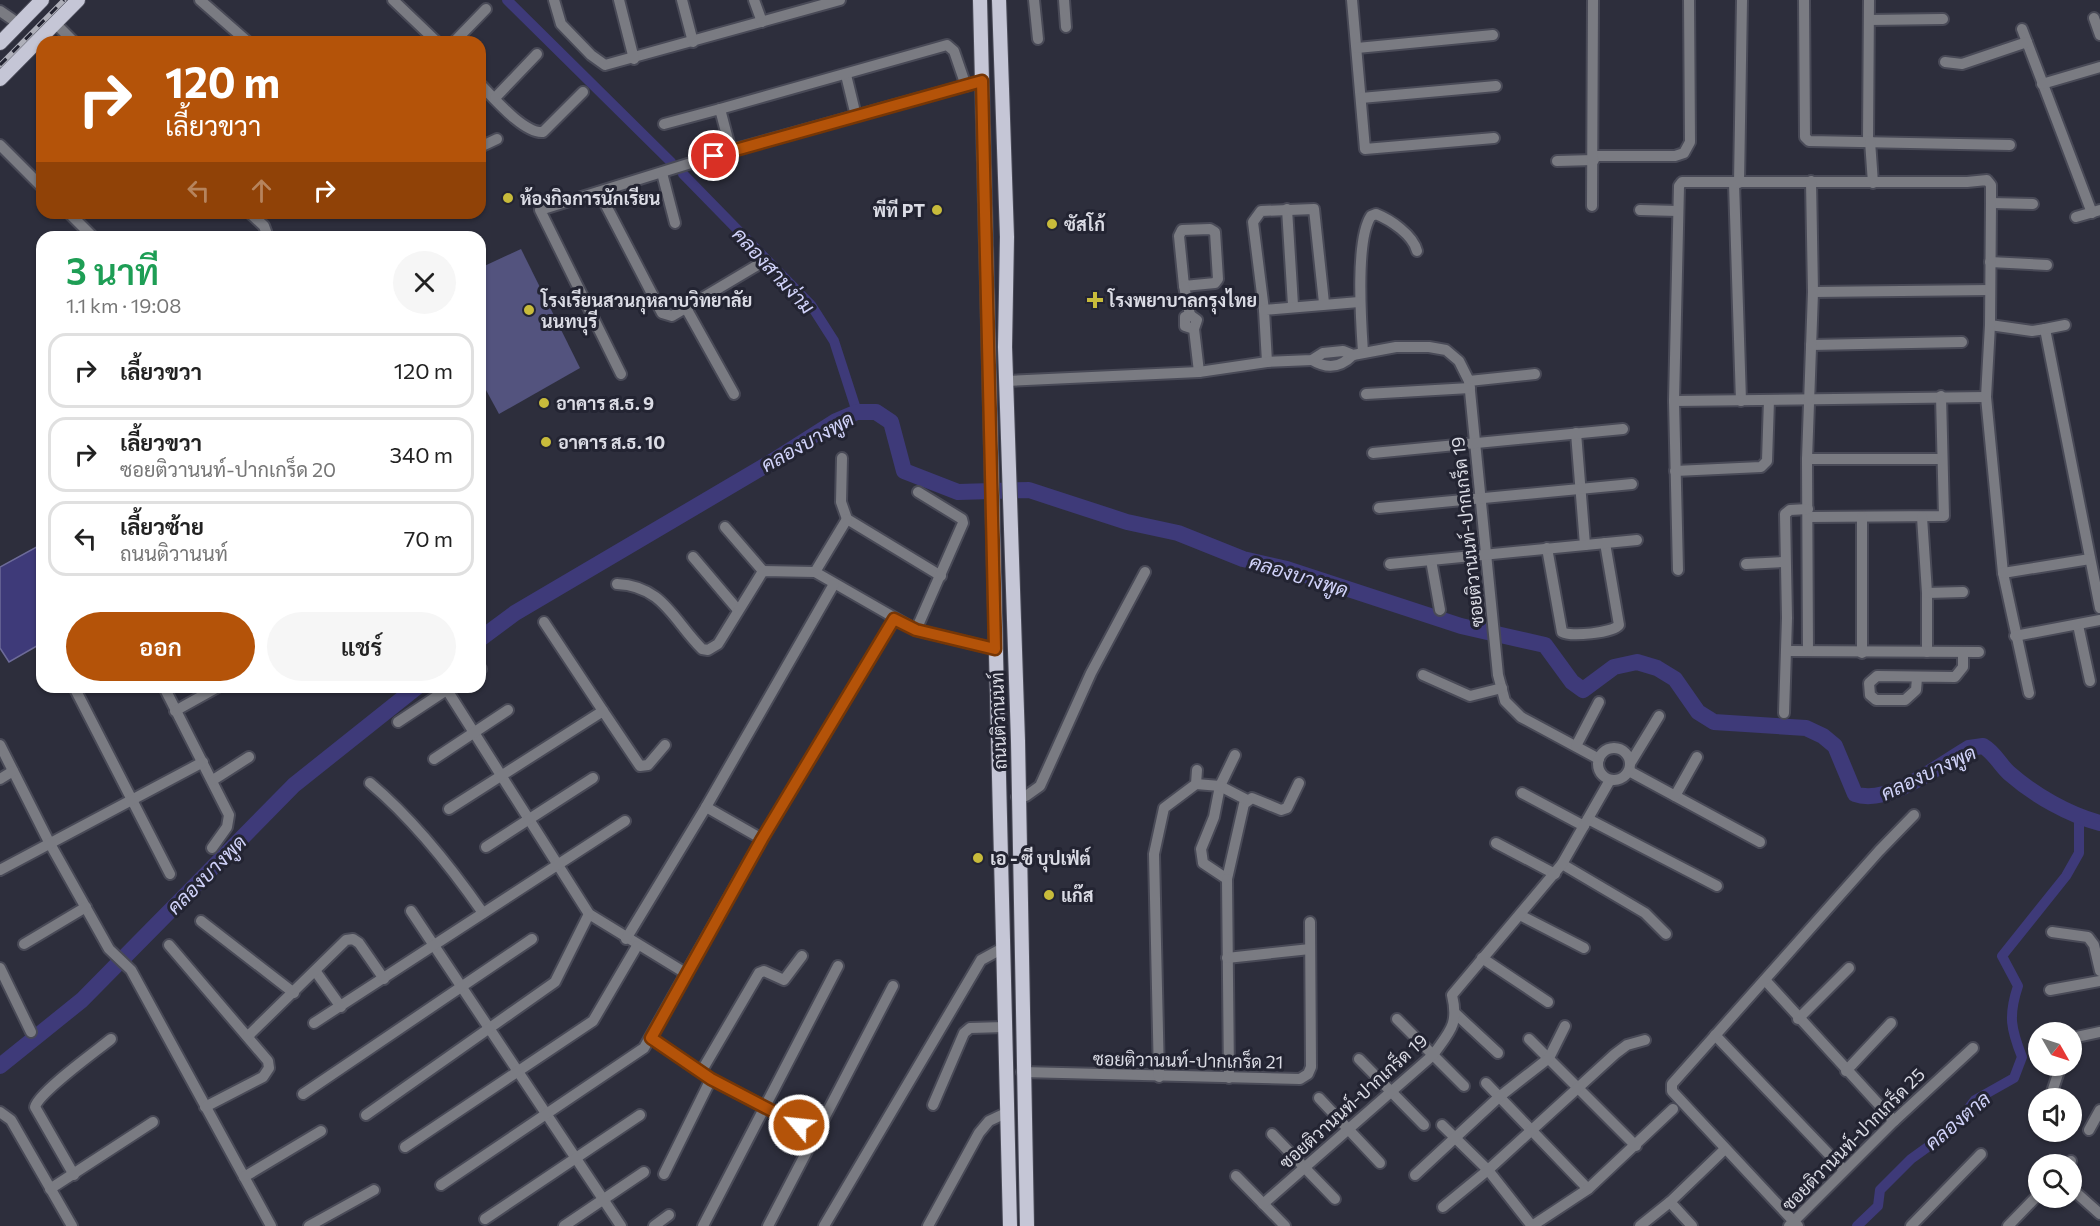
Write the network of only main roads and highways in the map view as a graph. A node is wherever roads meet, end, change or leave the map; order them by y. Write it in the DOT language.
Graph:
graph roads {
  1 [pos="42,0"];
  2 [pos="78,0"];
  3 [pos="981,0"];
  4 [pos="999,0"];
  5 [pos="42,36"];
  6 [pos="36,42"];
  7 [pos="0,43"];
  8 [pos="0,79"];
  9 [pos="1008,1112"];
  10 [pos="1023,1112"];
  11 [pos="1010,1226"];
  12 [pos="1027,1226"];
  1 -- 7 [label="main road"];
  2 -- 5 [label="main road"];
  3 -- 9 [label="main road, ถนนติวานนท์"];
  4 -- 10 [label="main road, ถนนติวานนท์"];
  6 -- 8 [label="main road"];
  9 -- 10 [label="main road"];
  9 -- 11 [label="main road, ถนนติวานนท์"];
  10 -- 12 [label="main road, ถนนติวานนท์"];
}
